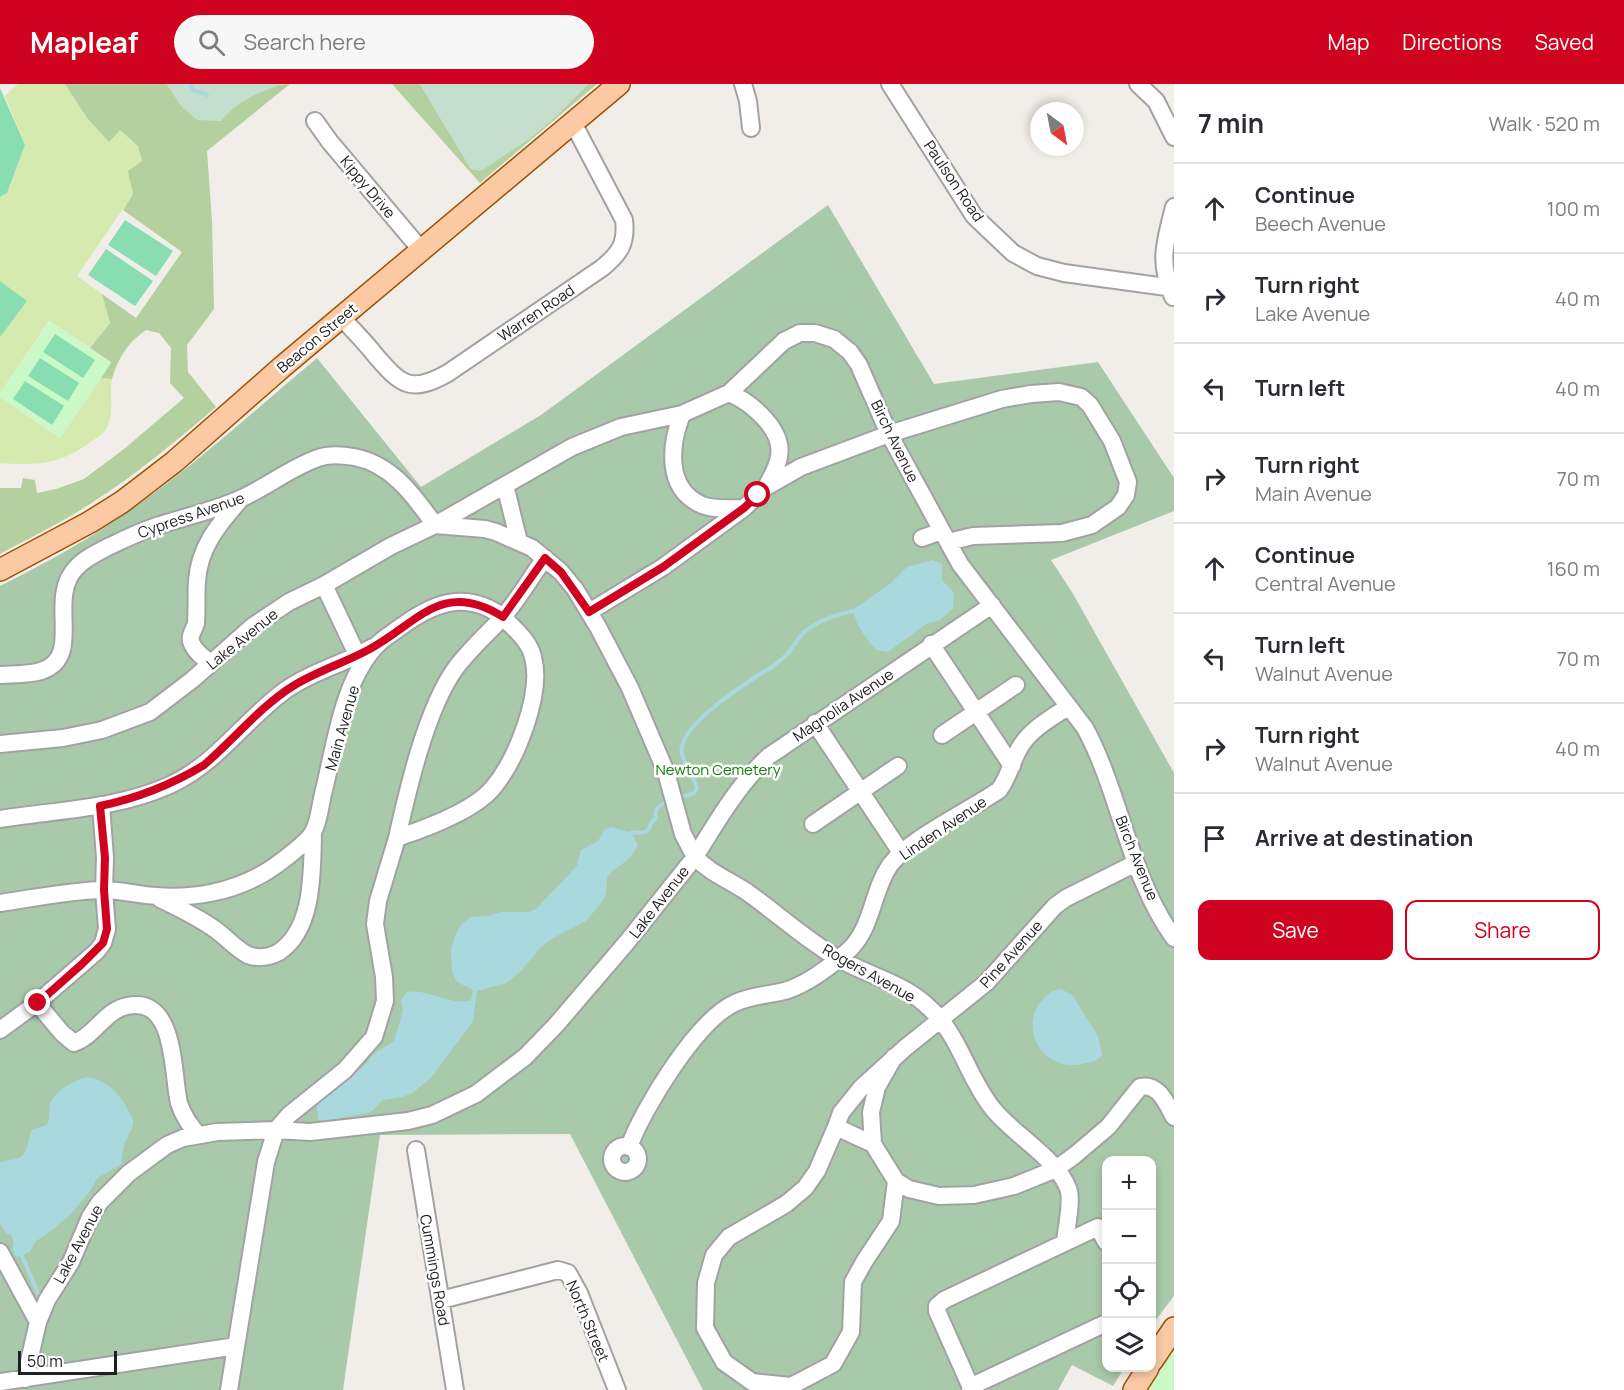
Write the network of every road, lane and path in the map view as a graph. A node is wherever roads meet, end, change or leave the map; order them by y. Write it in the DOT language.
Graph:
graph roads {
  1 [pos="619,84"];
  2 [pos="743,84"];
  3 [pos="890,84"];
  4 [pos="1138,84"];
  5 [pos="315,121"];
  6 [pos="573,123"];
  7 [pos="751,128"];
  8 [pos="1174,137"];
  9 [pos="1174,207"];
  10 [pos="422,251"];
  11 [pos="1173,291"];
  12 [pos="341,317"];
  13 [pos="729,393"];
  14 [pos="682,414"];
  15 [pos="890,434"];
  16 [pos="780,454"];
  17 [pos="801,466"];
  18 [pos="505,485"];
  19 [pos="766,487"];
  20 [pos="241,498"];
  21 [pos="744,508"];
  22 [pos="435,525"];
  23 [pos="945,536"];
  24 [pos="922,538"];
  25 [pos="519,542"];
  26 [pos="545,558"];
  27 [pos="0,570"];
  28 [pos="324,585"];
  29 [pos="992,605"];
  30 [pos="589,612"];
  31 [pos="503,617"];
  32 [pos="931,645"];
  33 [pos="359,661"];
  34 [pos="211,663"];
  35 [pos="0,675"];
  36 [pos="1016,685"];
  37 [pos="1068,707"];
  38 [pos="976,712"];
  39 [pos="815,723"];
  40 [pos="942,735"];
  41 [pos="0,744"];
  42 [pos="898,766"];
  43 [pos="1012,766"];
  44 [pos="861,792"];
  45 [pos="100,806"];
  46 [pos="0,819"];
  47 [pos="813,824"];
  48 [pos="313,833"];
  49 [pos="397,838"];
  50 [pos="902,854"];
  51 [pos="695,857"];
  52 [pos="1136,863"];
  53 [pos="104,890"];
  54 [pos="153,896"];
  55 [pos="0,903"];
  56 [pos="1174,938"];
  57 [pos="839,959"];
  58 [pos="38,1003"];
  59 [pos="940,1018"];
  60 [pos="0,1030"];
  61 [pos="894,1057"];
  62 [pos="1174,1117"];
  63 [pos="836,1127"];
  64 [pos="276,1130"];
  65 [pos="198,1135"];
  66 [pos="873,1144"];
  67 [pos="629,1147"];
  68 [pos="416,1150"];
  69 [pos="1056,1169"];
  70 [pos="896,1181"];
  71 [pos="1102,1234"];
  72 [pos="1065,1242"];
  73 [pos="0,1252"];
  74 [pos="441,1300"];
  75 [pos="38,1322"];
  76 [pos="1102,1325"];
  77 [pos="1174,1328"];
  78 [pos="236,1346"];
  79 [pos="1156,1355"];
  80 [pos="1145,1372"];
  81 [pos="25,1379"];
  82 [pos="0,1382"];
  83 [pos="971,1388"];
  84 [pos="1,1390"];
  85 [pos="228,1390"];
  86 [pos="454,1390"];
  87 [pos="617,1390"];
  88 [pos="1134,1390"];
  1 -- 6 [label="main road, Beacon Street"];
  2 -- 7 [label="street"];
  3 -- 11 [label="street, Paulson Road"];
  4 -- 8 [label="street"];
  5 -- 10 [label="street, Kippy Drive"];
  6 -- 10 [label="main road, Beacon Street"];
  6 -- 12 [label="street, Warren Road"];
  9 -- 11 [label="street"];
  10 -- 12 [label="main road, Beacon Street"];
  12 -- 27 [label="main road, Beacon Street"];
  13 -- 14 [label="street, Birch Avenue"];
  13 -- 15 [label="street, Birch Avenue"];
  13 -- 16 [label="street"];
  14 -- 18 [label="street, Birch Avenue"];
  14 -- 21 [label="street"];
  15 -- 17 [label="street"];
  15 -- 23 [label="street, Birch Avenue"];
  15 -- 23 [label="street"];
  16 -- 17 [label="street"];
  16 -- 19 [label="street"];
  17 -- 19 [label="street"];
  18 -- 22 [label="street, Birch Avenue"];
  18 -- 25 [label="street"];
  19 -- 21 [label="street"];
  20 -- 22 [label="street, Cypress Avenue"];
  20 -- 34 [label="street"];
  20 -- 35 [label="street, Cypress Avenue"];
  21 -- 30 [label="street"];
  22 -- 25 [label="street, Lake Avenue"];
  22 -- 28 [label="street, Lake Avenue"];
  23 -- 24 [label="street"];
  23 -- 29 [label="street, Birch Avenue"];
  25 -- 26 [label="street, Lake Avenue"];
  26 -- 30 [label="street, Lake Avenue"];
  26 -- 31 [label="street"];
  28 -- 33 [label="street"];
  28 -- 34 [label="street, Lake Avenue"];
  29 -- 32 [label="street, Magnolia Avenue"];
  29 -- 37 [label="street, Birch Avenue"];
  30 -- 51 [label="street, Lake Avenue"];
  31 -- 33 [label="street, Main Avenue"];
  31 -- 49 [label="street"];
  31 -- 49 [label="street, Main Avenue"];
  32 -- 38 [label="street"];
  32 -- 39 [label="street, Magnolia Avenue"];
  33 -- 45 [label="street"];
  33 -- 48 [label="street, Main Avenue"];
  34 -- 41 [label="street, Lake Avenue"];
  36 -- 38 [label="street"];
  37 -- 43 [label="street, Linden Avenue"];
  37 -- 52 [label="street, Birch Avenue"];
  38 -- 40 [label="street"];
  38 -- 43 [label="street"];
  39 -- 44 [label="street"];
  39 -- 51 [label="street, Magnolia Avenue"];
  42 -- 44 [label="street"];
  43 -- 50 [label="street, Linden Avenue"];
  44 -- 47 [label="street"];
  44 -- 50 [label="street"];
  45 -- 46 [label="street"];
  45 -- 53 [label="street"];
  48 -- 54 [label="street"];
  48 -- 54 [label="street, Main Avenue"];
  49 -- 64 [label="street"];
  50 -- 57 [label="street, Linden Avenue"];
  51 -- 57 [label="street, Rogers Avenue"];
  51 -- 64 [label="street, Lake Avenue"];
  52 -- 56 [label="street, Birch Avenue"];
  52 -- 59 [label="street, Pine Avenue"];
  53 -- 54 [label="street"];
  53 -- 55 [label="street"];
  53 -- 58 [label="street"];
  57 -- 59 [label="street, Rogers Avenue"];
  57 -- 67 [label="street, Linden Avenue"];
  58 -- 60 [label="street"];
  58 -- 65 [label="street"];
  59 -- 61 [label="street, Pine Avenue"];
  59 -- 69 [label="street, Rogers Avenue"];
  61 -- 63 [label="street, Pine Avenue"];
  61 -- 66 [label="street"];
  62 -- 69 [label="street"];
  63 -- 66 [label="street"];
  63 -- 70 [label="street, Pine Avenue"];
  64 -- 65 [label="street, Lake Avenue"];
  64 -- 78 [label="street"];
  65 -- 75 [label="street, Lake Avenue"];
  66 -- 70 [label="street"];
  68 -- 74 [label="street, Cummings Road"];
  69 -- 70 [label="street"];
  69 -- 72 [label="street, Rogers Avenue"];
  71 -- 72 [label="street"];
  72 -- 83 [label="street"];
  73 -- 75 [label="street"];
  74 -- 86 [label="street, Cummings Road"];
  74 -- 87 [label="street, North Street"];
  75 -- 81 [label="street, Lake Avenue"];
  76 -- 83 [label="street"];
  77 -- 79 [label="main road"];
  78 -- 81 [label="street"];
  78 -- 85 [label="street"];
  80 -- 88 [label="main road"];
  81 -- 82 [label="street"];
  82 -- 84 [label="street"];
}
